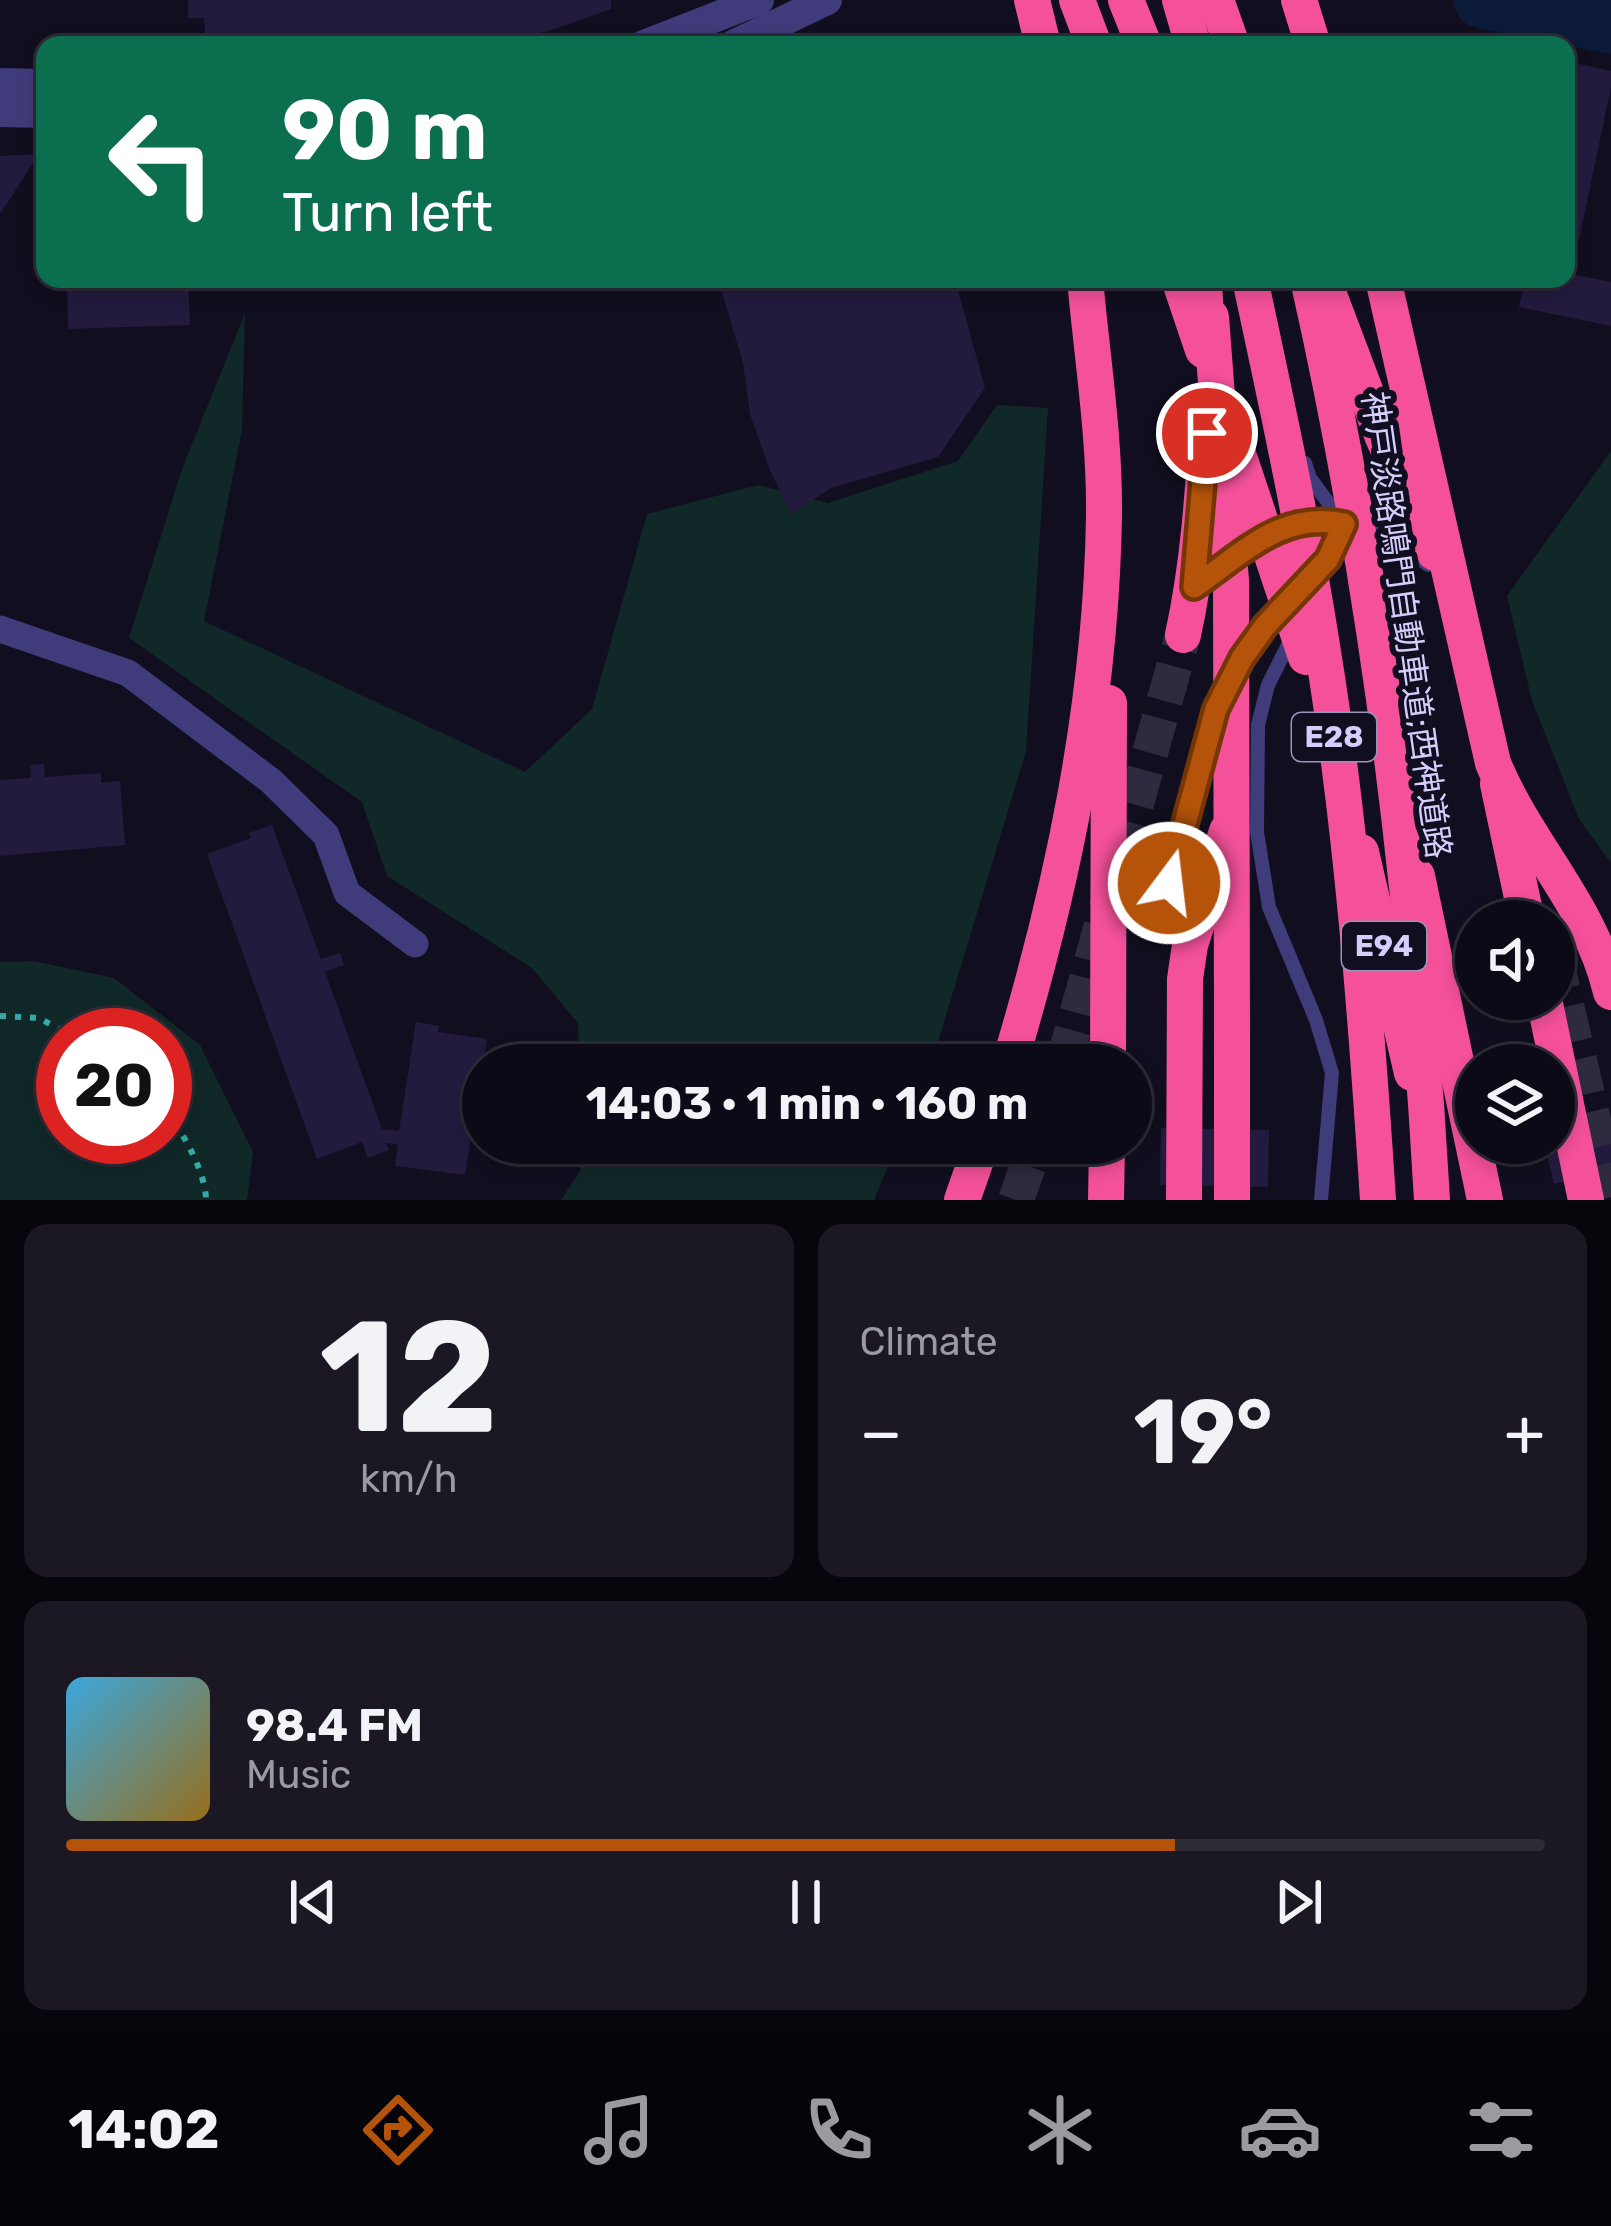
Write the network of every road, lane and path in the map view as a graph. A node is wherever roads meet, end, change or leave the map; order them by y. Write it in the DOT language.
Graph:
graph roads {
  1 [pos="759,0"];
  2 [pos="827,0"];
  3 [pos="1032,0"];
  4 [pos="1077,0"];
  5 [pos="1126,0"];
  6 [pos="1152,0"];
  7 [pos="1178,0"];
  8 [pos="1216,0"];
  9 [pos="1234,0"];
  10 [pos="1299,0"];
  11 [pos="667,36"];
  12 [pos="752,36"];
  13 [pos="1041,36"];
  14 [pos="1091,36"];
  15 [pos="1140,36"];
  16 [pos="1160,36"];
  17 [pos="1182,36"];
  18 [pos="1190,36"];
  19 [pos="1229,36"];
  20 [pos="1245,36"];
  21 [pos="1310,36"];
  22 [pos="0,82"];
  23 [pos="36,84"];
  24 [pos="0,112"];
  25 [pos="36,113"];
  26 [pos="1086,288"];
  27 [pos="1182,288"];
  28 [pos="1204,288"];
  29 [pos="1205,288"];
  30 [pos="1229,288"];
  31 [pos="1243,288"];
  32 [pos="1252,288"];
  33 [pos="1310,288"];
  34 [pos="1327,288"];
  35 [pos="1385,288"];
  36 [pos="1362,377"];
  37 [pos="1362,431"];
  38 [pos="1358,454"];
  39 [pos="1104,512"];
  40 [pos="1344,524"];
  41 [pos="1257,544"];
  42 [pos="1241,555"];
  43 [pos="1328,559"];
  44 [pos="1194,587"];
  45 [pos="1461,616"];
  46 [pos="0,629"];
  47 [pos="1183,635"];
  48 [pos="1499,760"];
  49 [pos="1233,786"];
  50 [pos="1169,883"];
  51 [pos="1523,900"];
  52 [pos="416,944"];
  53 [pos="1436,953"];
  54 [pos="1611,992"];
  55 [pos="0,1016"];
  56 [pos="36,1018"];
  57 [pos="1548,1020"];
  58 [pos="1016,1044"];
  59 [pos="1108,1044"];
  60 [pos="1462,1044"];
  61 [pos="192,1158"];
  62 [pos="975,1164"];
  63 [pos="1107,1164"];
  64 [pos="1497,1164"];
  65 [pos="206,1200"];
  66 [pos="962,1200"];
  67 [pos="1106,1200"];
  68 [pos="1184,1200"];
  69 [pos="1232,1200"];
  70 [pos="1321,1200"];
  71 [pos="1378,1200"];
  72 [pos="1436,1200"];
  73 [pos="1485,1200"];
  74 [pos="1506,1200"];
  75 [pos="1586,1200"];
  1 -- 11 [label="street"];
  2 -- 12 [label="street"];
  3 -- 13 [label="highway"];
  4 -- 14 [label="highway"];
  5 -- 15 [label="highway"];
  6 -- 16 [label="highway"];
  7 -- 17 [label="highway"];
  7 -- 18 [label="highway"];
  8 -- 19 [label="highway"];
  9 -- 20 [label="highway"];
  10 -- 21 [label="highway"];
  22 -- 23 [label="street"];
  24 -- 25 [label="street"];
  26 -- 39 [label="highway"];
  27 -- 72 [label="highway, E94, bridge"];
  28 -- 44 [label="highway"];
  29 -- 49 [label="highway, bridge"];
  30 -- 53 [label="highway, E94, bridge"];
  31 -- 40 [label="lane"];
  32 -- 71 [label="highway, E28, bridge"];
  33 -- 72 [label="highway, 神戸淡路鳴門自動車道;西神道路 / E28, bridge"];
  34 -- 36 [label="highway"];
  35 -- 48 [label="highway, bridge"];
  36 -- 37 [label="lane"];
  36 -- 45 [label="highway"];
  38 -- 40 [label="lane"];
  39 -- 58 [label="highway"];
  39 -- 59 [label="highway"];
  40 -- 41 [label="lane"];
  40 -- 43 [label="lane"];
  40 -- 45 [label="lane"];
  42 -- 44 [label="lane"];
  43 -- 50 [label="lane"];
  43 -- 70 [label="lane"];
  44 -- 47 [label="highway"];
  45 -- 48 [label="highway"];
  46 -- 52 [label="street"];
  48 -- 51 [label="highway, bridge"];
  48 -- 54 [label="highway, bridge"];
  49 -- 68 [label="highway, bridge"];
  49 -- 69 [label="highway, bridge"];
  53 -- 60 [label="highway"];
  53 -- 73 [label="highway, E94"];
  55 -- 56 [label="path"];
  57 -- 75 [label="highway"];
  61 -- 65 [label="path"];
  62 -- 66 [label="highway"];
  63 -- 67 [label="highway"];
  64 -- 74 [label="highway"];
}
